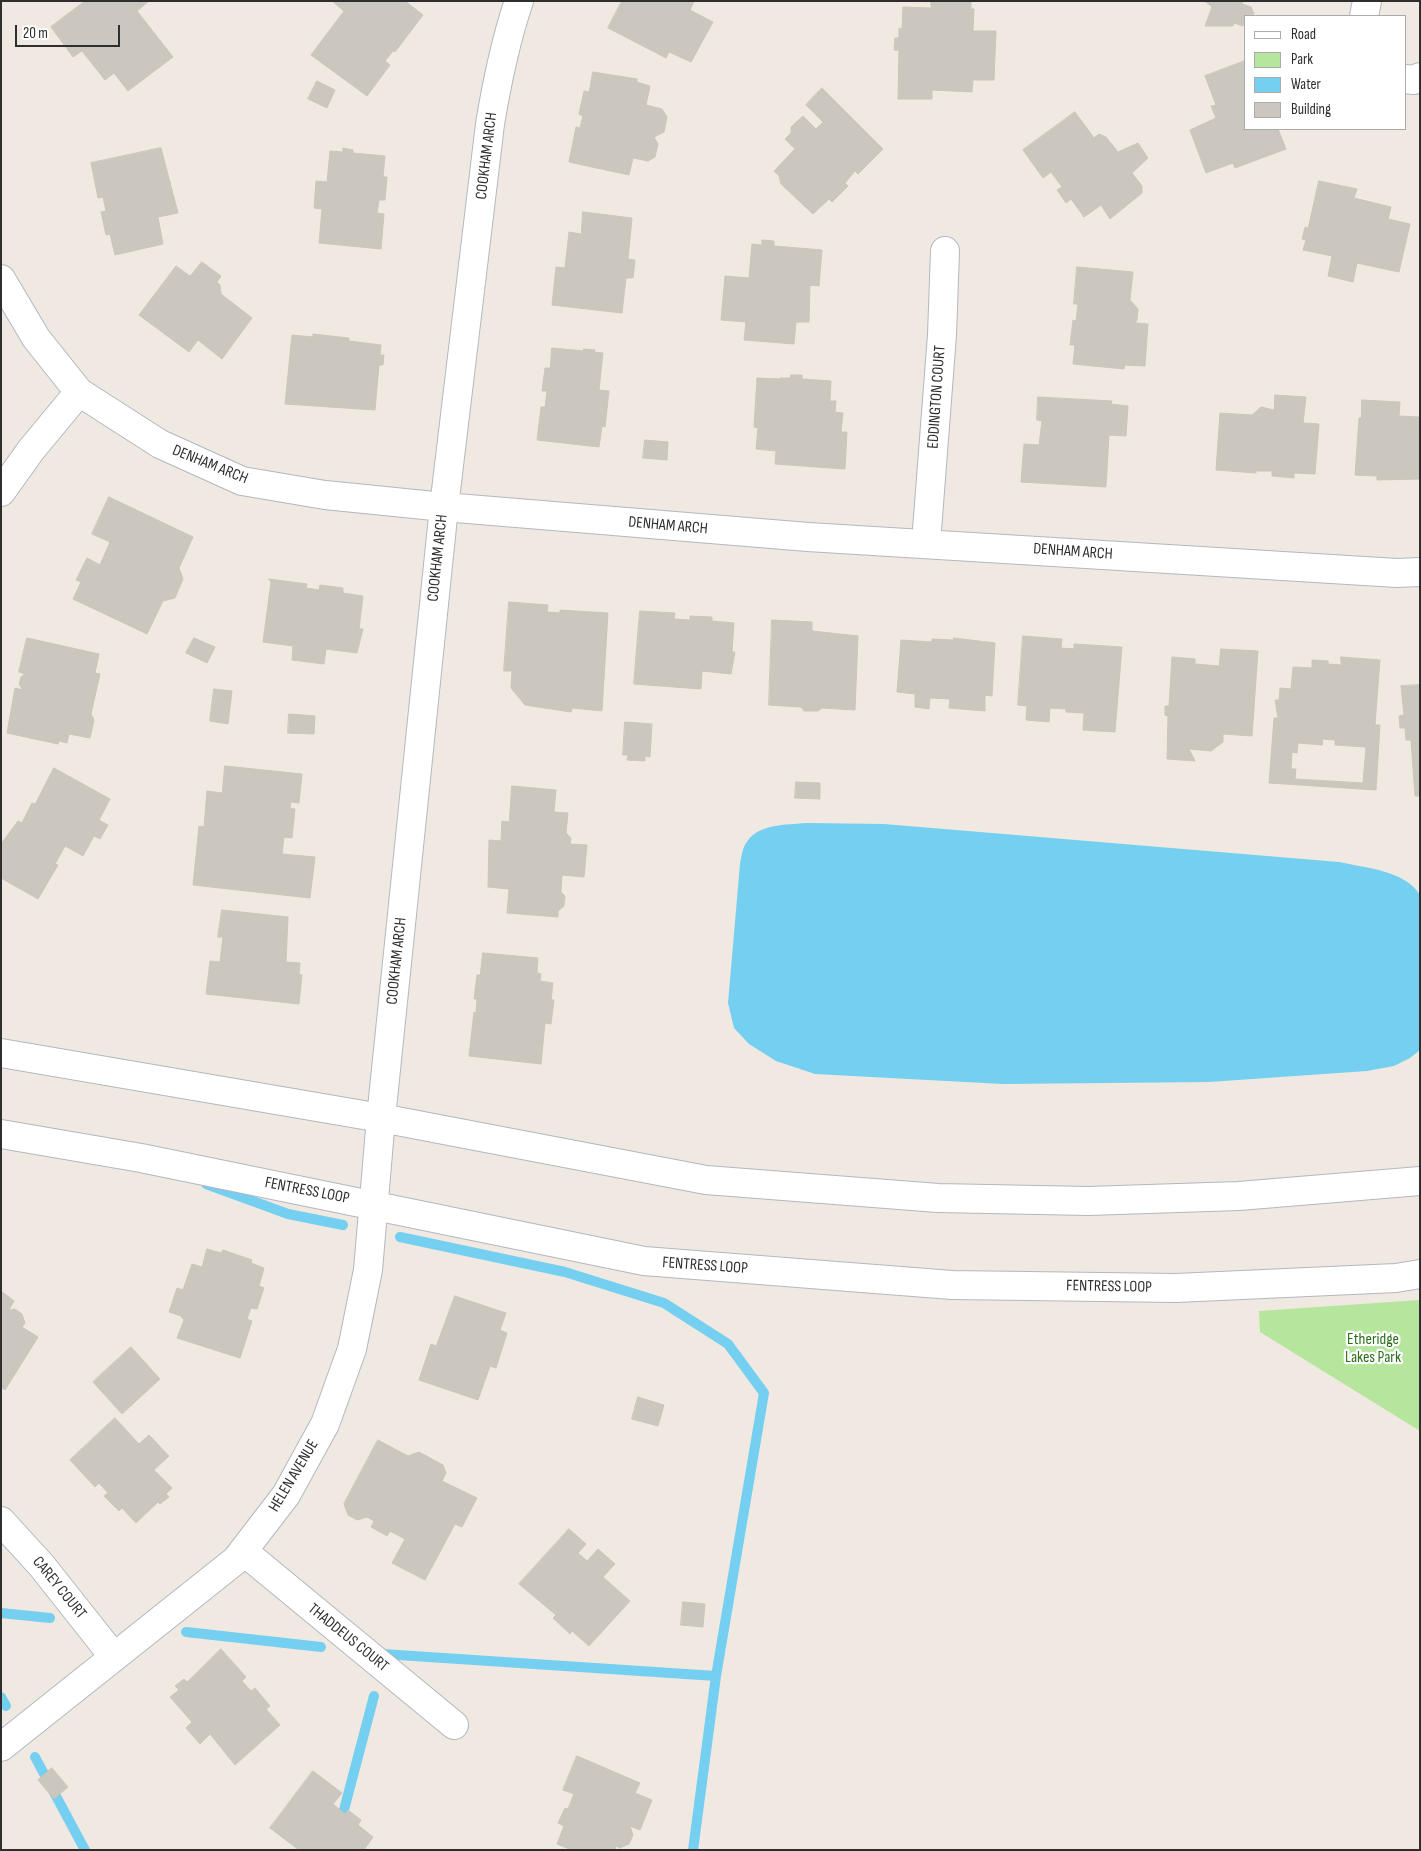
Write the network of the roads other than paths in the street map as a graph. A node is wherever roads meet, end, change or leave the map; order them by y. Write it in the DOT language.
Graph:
graph roads {
  1 [pos="519,1"];
  2 [pos="1367,1"];
  3 [pos="1364,15"];
  4 [pos="1420,77"];
  5 [pos="1406,79"];
  6 [pos="945,251"];
  7 [pos="1,279"];
  8 [pos="79,392"];
  9 [pos="1,492"];
  10 [pos="444,507"];
  11 [pos="926,543"];
  12 [pos="1420,572"];
  13 [pos="1,1053"];
  14 [pos="381,1118"];
  15 [pos="1,1134"];
  16 [pos="1420,1181"];
  17 [pos="374,1204"];
  18 [pos="1420,1274"];
  19 [pos="1,1521"];
  20 [pos="243,1551"];
  21 [pos="114,1657"];
  22 [pos="454,1725"];
  23 [pos="1,1747"];
  1 -- 10 [label="street, COOKHAM ARCH"];
  2 -- 3 [label="street"];
  4 -- 5 [label="street"];
  6 -- 11 [label="street, EDDINGTON COURT"];
  7 -- 8 [label="street, DENHAM ARCH"];
  8 -- 9 [label="street"];
  8 -- 10 [label="street, DENHAM ARCH"];
  10 -- 11 [label="street, DENHAM ARCH"];
  10 -- 14 [label="street, COOKHAM ARCH"];
  11 -- 12 [label="street, DENHAM ARCH"];
  13 -- 14 [label="street"];
  14 -- 16 [label="street"];
  14 -- 17 [label="street, HELEN AVENUE"];
  15 -- 17 [label="street, FENTRESS LOOP"];
  17 -- 18 [label="street, FENTRESS LOOP"];
  17 -- 20 [label="street, HELEN AVENUE"];
  19 -- 21 [label="street, CAREY COURT"];
  20 -- 21 [label="street, HELEN AVENUE"];
  20 -- 22 [label="street, THADDEUS COURT"];
  21 -- 23 [label="street, HELEN AVENUE"];
}
